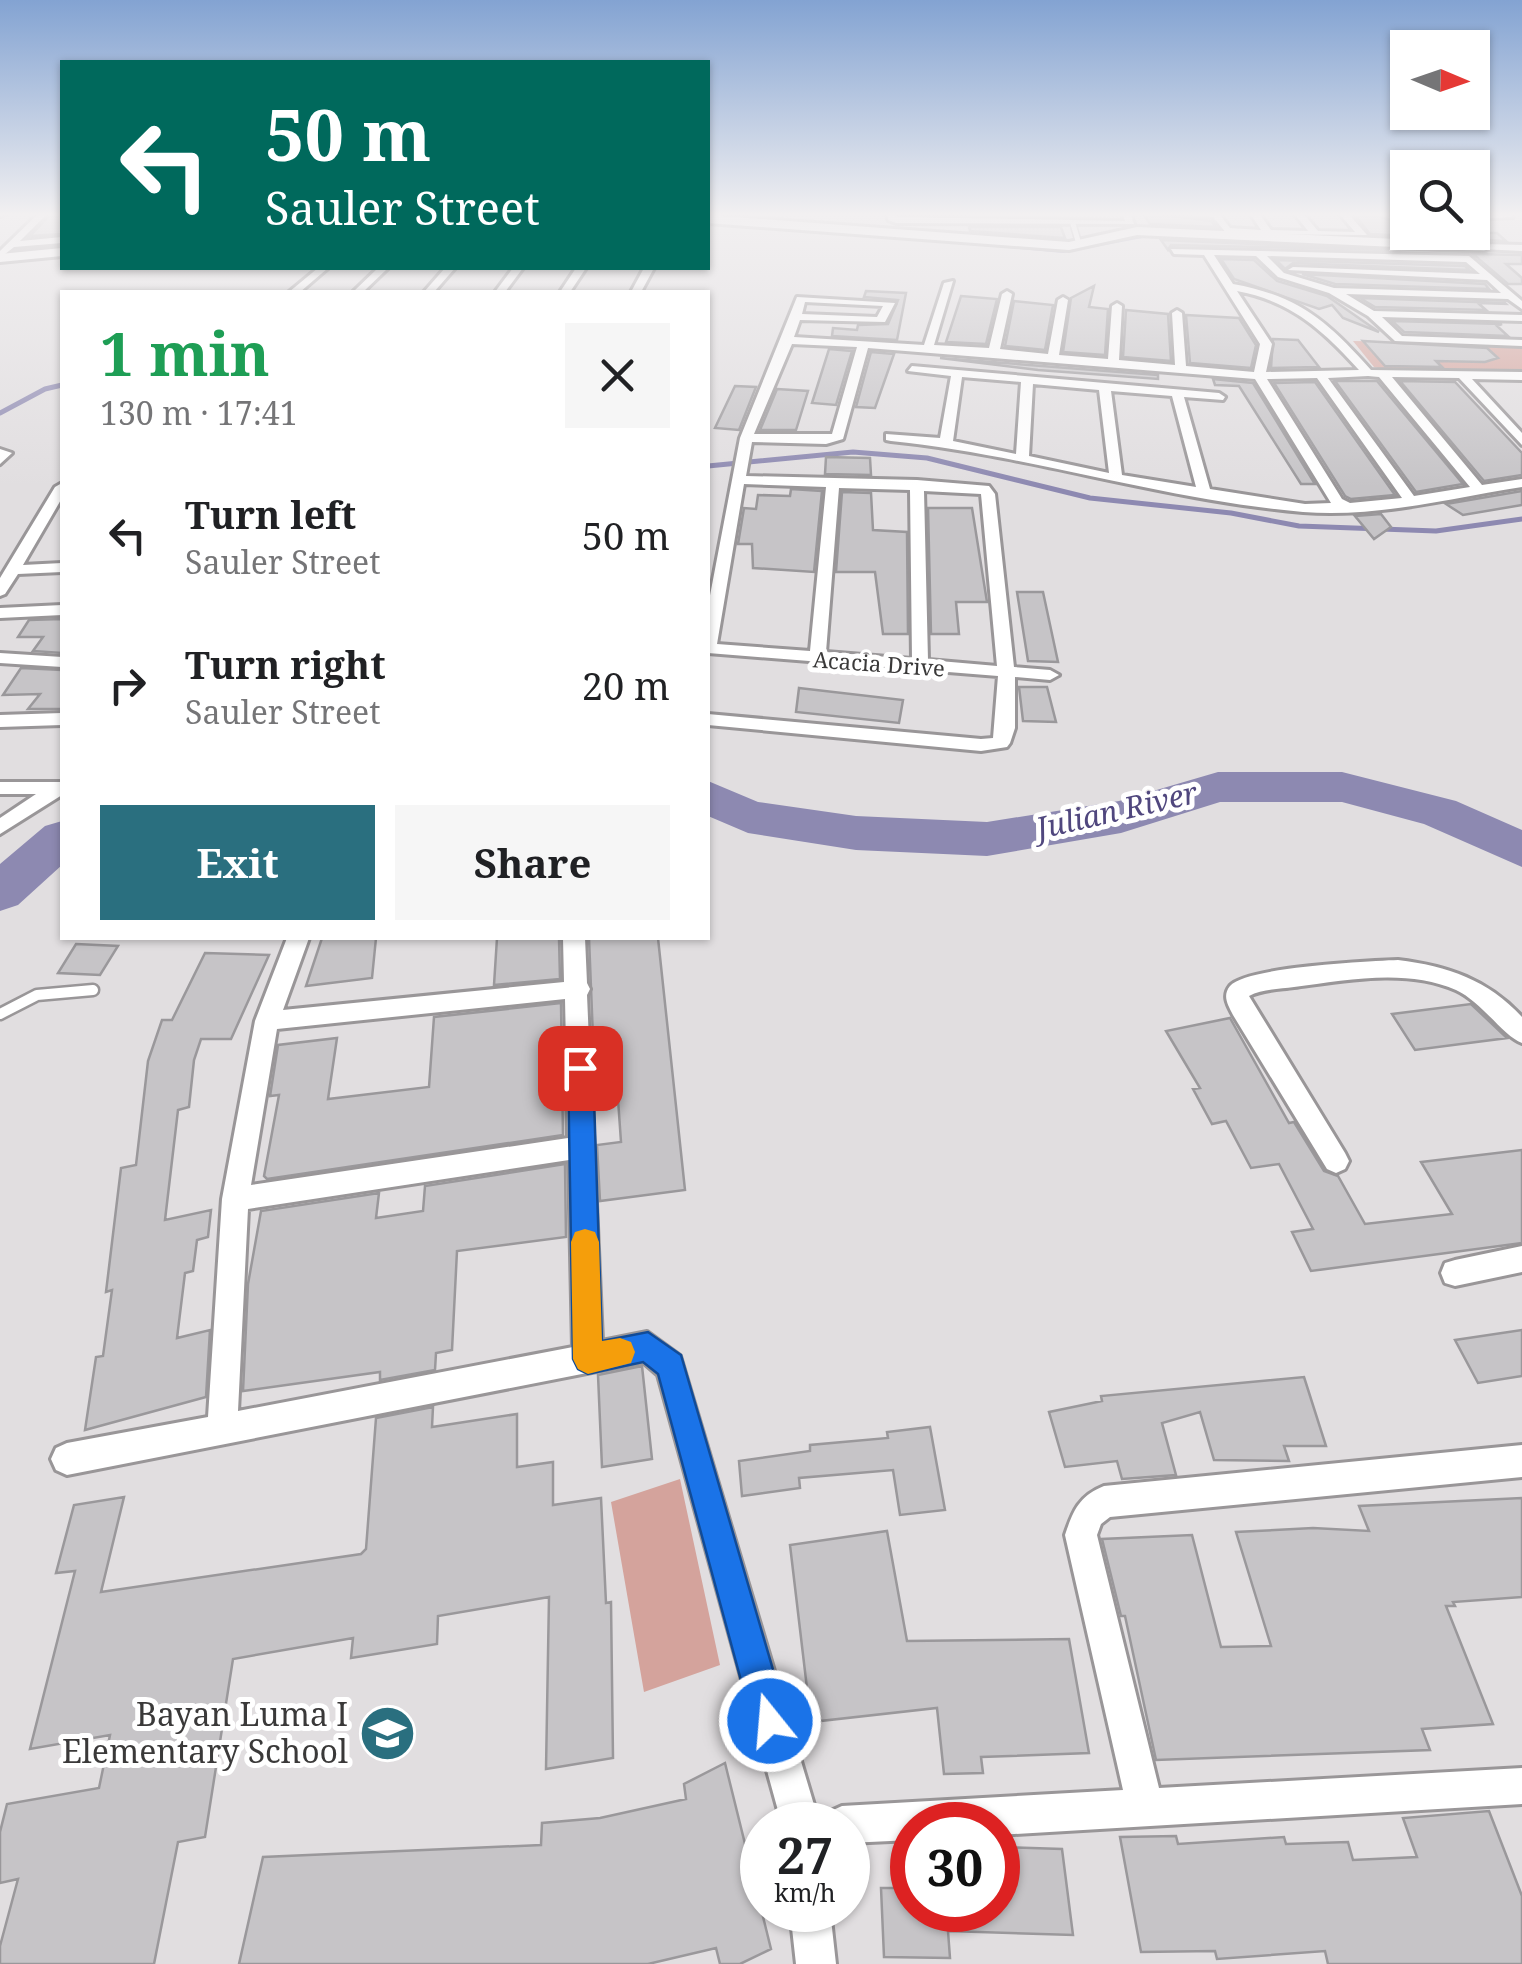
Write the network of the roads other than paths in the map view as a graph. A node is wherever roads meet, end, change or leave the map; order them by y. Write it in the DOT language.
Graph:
graph roads {
  1 [pos="800,304"];
  2 [pos="890,304"];
  3 [pos="942,304"];
  4 [pos="1005,304"];
  5 [pos="1062,304"];
  6 [pos="1240,304"];
  7 [pos="1296,304"];
  8 [pos="1355,304"];
  9 [pos="1117,306"];
  10 [pos="1177,313"];
  11 [pos="1372,314"];
  12 [pos="794,317"];
  13 [pos="1522,318"];
  14 [pos="788,340"];
  15 [pos="1522,343"];
  16 [pos="864,344"];
  17 [pos="928,348"];
  18 [pos="994,352"];
  19 [pos="1053,358"];
  20 [pos="1112,363"];
  21 [pos="912,369"];
  22 [pos="1181,370"];
  23 [pos="1368,372"];
  24 [pos="957,373"];
  25 [pos="1319,373"];
  26 [pos="1383,374"];
  27 [pos="1461,374"];
  28 [pos="1259,376"];
  29 [pos="1522,376"];
  30 [pos="1027,380"];
  31 [pos="1104,386"];
  32 [pos="1177,393"];
  33 [pos="1219,396"];
  34 [pos="891,437"];
  35 [pos="746,438"];
  36 [pos="1522,441"];
  37 [pos="946,443"];
  38 [pos="1022,459"];
  39 [pos="739,470"];
  40 [pos="1116,478"];
  41 [pos="833,482"];
  42 [pos="917,484"];
  43 [pos="1522,484"];
  44 [pos="1480,490"];
  45 [pos="60,492"];
  46 [pos="1204,492"];
  47 [pos="1410,500"];
  48 [pos="1346,506"];
  49 [pos="38,527"];
  50 [pos="60,527"];
  51 [pos="60,568"];
  52 [pos="14,570"];
  53 [pos="0,591"];
  54 [pos="60,610"];
  55 [pos="0,613"];
  56 [pos="710,637"];
  57 [pos="710,648"];
  58 [pos="0,658"];
  59 [pos="818,660"];
  60 [pos="60,662"];
  61 [pos="920,667"];
  62 [pos="1006,673"];
  63 [pos="1050,676"];
  64 [pos="60,719"];
  65 [pos="710,720"];
  66 [pos="0,721"];
  67 [pos="0,788"];
  68 [pos="0,827"];
  69 [pos="297,940"];
  70 [pos="574,940"];
  71 [pos="578,989"];
  72 [pos="93,990"];
  73 [pos="0,1014"];
  74 [pos="267,1021"];
  75 [pos="1522,1033"];
  76 [pos="582,1147"];
  77 [pos="1336,1161"];
  78 [pos="235,1199"];
  79 [pos="1522,1258"];
  80 [pos="1456,1273"];
  81 [pos="588,1359"];
  82 [pos="222,1430"];
  83 [pos="67,1460"];
  84 [pos="1522,1460"];
  85 [pos="1522,1786"];
  86 [pos="794,1802"];
  87 [pos="1145,1806"];
  88 [pos="870,1823"];
  89 [pos="812,1932"];
  90 [pos="816,1964"];
  1 -- 12 [label="street"];
  2 -- 12 [label="street"];
  3 -- 17 [label="street"];
  4 -- 18 [label="street"];
  5 -- 19 [label="street"];
  6 -- 28 [label="street"];
  7 -- 23 [label="street"];
  8 -- 11 [label="street"];
  9 -- 20 [label="street"];
  10 -- 22 [label="street"];
  11 -- 13 [label="street"];
  11 -- 15 [label="street"];
  12 -- 14 [label="street"];
  14 -- 16 [label="street"];
  14 -- 35 [label="street"];
  16 -- 17 [label="street"];
  16 -- 35 [label="street"];
  17 -- 18 [label="street"];
  18 -- 19 [label="street"];
  19 -- 20 [label="street"];
  20 -- 22 [label="street"];
  21 -- 24 [label="street"];
  22 -- 28 [label="street"];
  23 -- 25 [label="street"];
  23 -- 26 [label="street"];
  24 -- 30 [label="street"];
  24 -- 37 [label="street"];
  25 -- 28 [label="street"];
  25 -- 47 [label="street"];
  26 -- 27 [label="street"];
  26 -- 44 [label="street"];
  27 -- 29 [label="street"];
  27 -- 36 [label="street"];
  28 -- 48 [label="street"];
  30 -- 31 [label="street"];
  30 -- 38 [label="street"];
  31 -- 32 [label="street"];
  31 -- 40 [label="street"];
  32 -- 33 [label="street"];
  32 -- 46 [label="street"];
  34 -- 37 [label="street"];
  35 -- 39 [label="street"];
  37 -- 38 [label="street"];
  38 -- 40 [label="street"];
  39 -- 41 [label="street"];
  39 -- 56 [label="street"];
  40 -- 46 [label="street"];
  41 -- 42 [label="street"];
  41 -- 59 [label="street"];
  42 -- 61 [label="street"];
  42 -- 62 [label="street"];
  43 -- 44 [label="street"];
  44 -- 47 [label="street"];
  45 -- 49 [label="street"];
  46 -- 48 [label="street"];
  47 -- 48 [label="street"];
  49 -- 50 [label="street"];
  49 -- 52 [label="street"];
  51 -- 52 [label="street"];
  52 -- 53 [label="street"];
  54 -- 55 [label="street"];
  57 -- 59 [label="street, Acacia Drive"];
  58 -- 60 [label="street"];
  59 -- 61 [label="street, Acacia Drive"];
  61 -- 62 [label="street, Acacia Drive"];
  62 -- 63 [label="street, Acacia Drive"];
  62 -- 65 [label="street"];
  64 -- 66 [label="street"];
  67 -- 68 [label="street"];
  69 -- 74 [label="street"];
  70 -- 71 [label="street"];
  71 -- 74 [label="street"];
  71 -- 76 [label="street"];
  72 -- 73 [label="lane"];
  74 -- 78 [label="street"];
  75 -- 77 [label="street"];
  76 -- 78 [label="street"];
  76 -- 81 [label="street"];
  78 -- 82 [label="street"];
  79 -- 80 [label="street"];
  81 -- 82 [label="street"];
  81 -- 86 [label="street"];
  82 -- 83 [label="street"];
  84 -- 87 [label="street"];
  85 -- 87 [label="street"];
  87 -- 88 [label="street"];
  89 -- 90 [label="street"];
}
